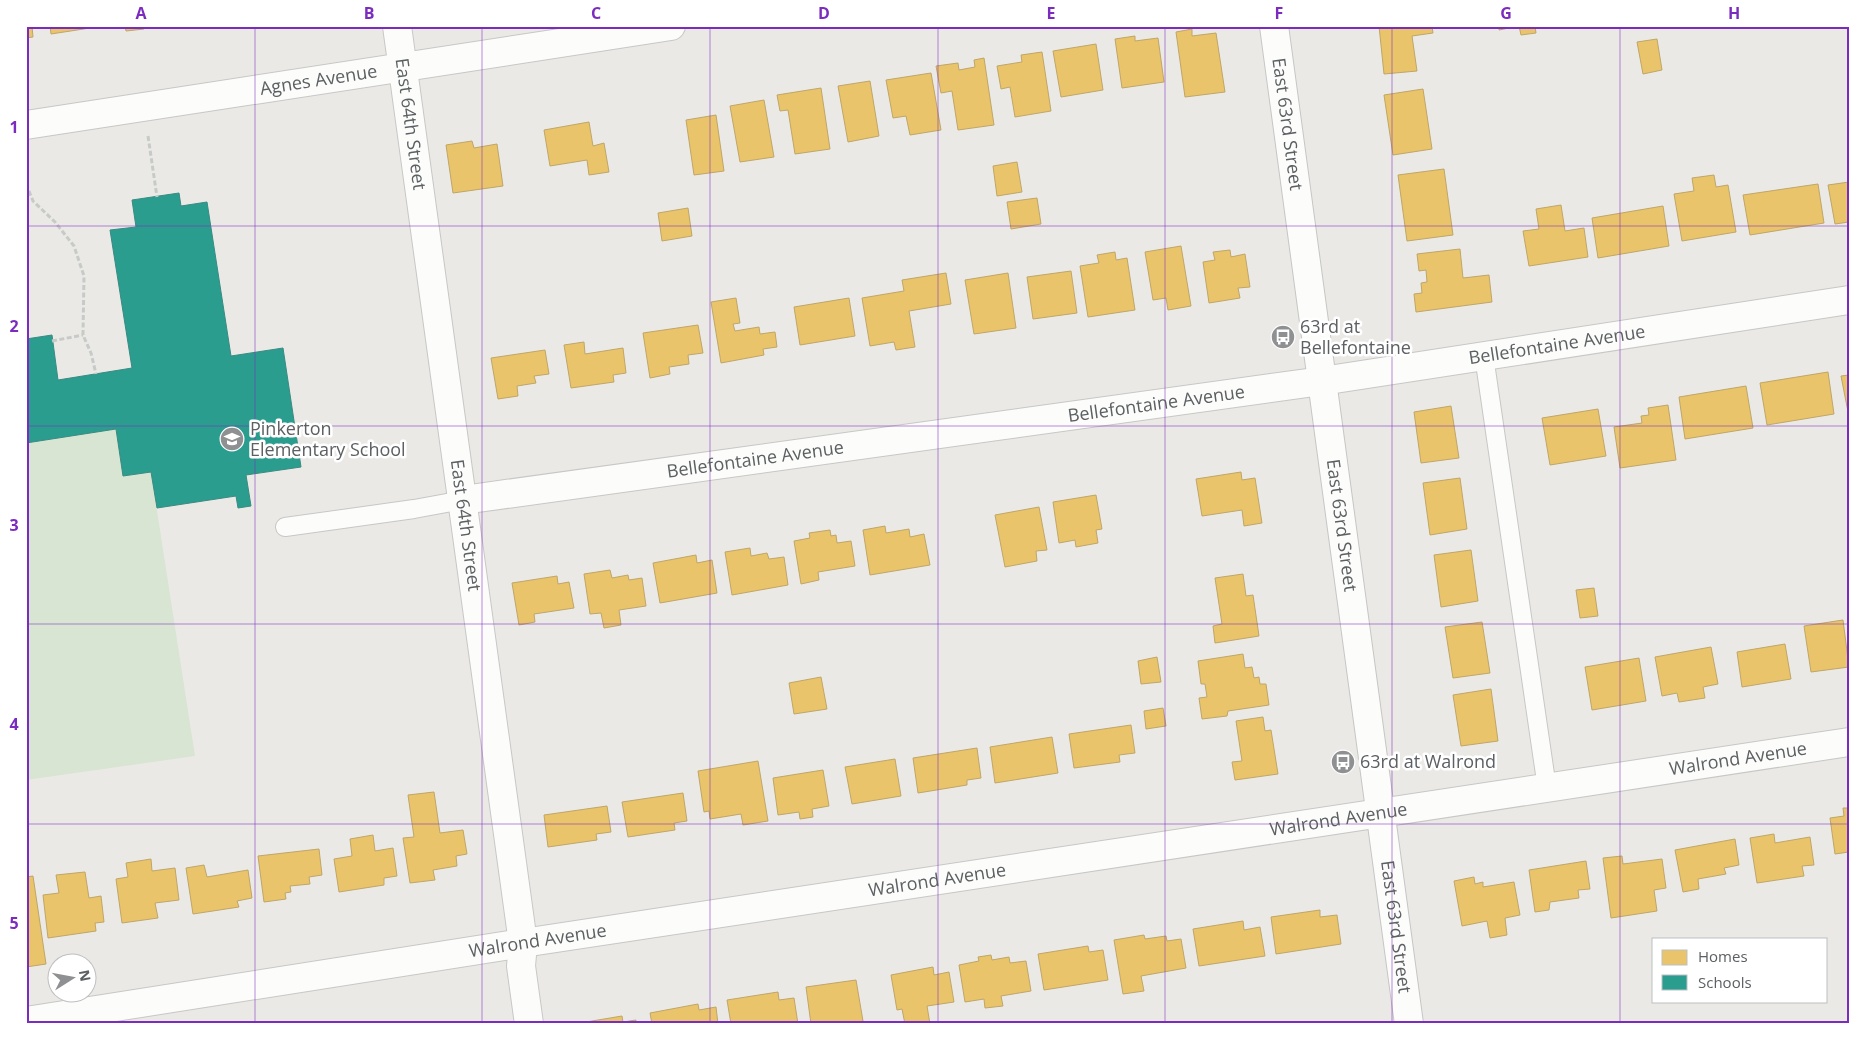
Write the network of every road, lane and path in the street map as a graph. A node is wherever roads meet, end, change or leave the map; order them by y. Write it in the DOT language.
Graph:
graph roads {
  1 [pos="397,26"];
  2 [pos="670,26"];
  3 [pos="1274,26"];
  4 [pos="404,66"];
  5 [pos="26,125"];
  6 [pos="147,131"];
  7 [pos="26,184"];
  8 [pos="157,197"];
  9 [pos="1849,300"];
  10 [pos="83,335"];
  11 [pos="52,342"];
  12 [pos="1484,356"];
  13 [pos="96,374"];
  14 [pos="1322,381"];
  15 [pos="463,500"];
  16 [pos="285,527"];
  17 [pos="1849,742"];
  18 [pos="1547,788"];
  19 [pos="1380,813"];
  20 [pos="523,943"];
  21 [pos="26,1021"];
  22 [pos="529,1024"];
  23 [pos="1409,1024"];
  1 -- 4 [label="street, East 64th Street"];
  2 -- 4 [label="street, Agnes Avenue"];
  3 -- 14 [label="street, East 63rd Street"];
  4 -- 5 [label="street, Agnes Avenue"];
  4 -- 15 [label="street, East 64th Street"];
  6 -- 8 [label="path"];
  7 -- 10 [label="path"];
  9 -- 12 [label="street, Bellefontaine Avenue"];
  10 -- 11 [label="path"];
  10 -- 13 [label="path"];
  12 -- 14 [label="street, Bellefontaine Avenue"];
  12 -- 18 [label="lane"];
  14 -- 15 [label="street, Bellefontaine Avenue"];
  14 -- 19 [label="street, East 63rd Street"];
  15 -- 16 [label="lane"];
  15 -- 20 [label="street, East 64th Street"];
  17 -- 18 [label="street, Walrond Avenue"];
  18 -- 19 [label="street, Walrond Avenue"];
  19 -- 20 [label="street, Walrond Avenue"];
  19 -- 23 [label="street, East 63rd Street"];
  20 -- 21 [label="street, Walrond Avenue"];
  20 -- 22 [label="street, East 64th Street"];
}
